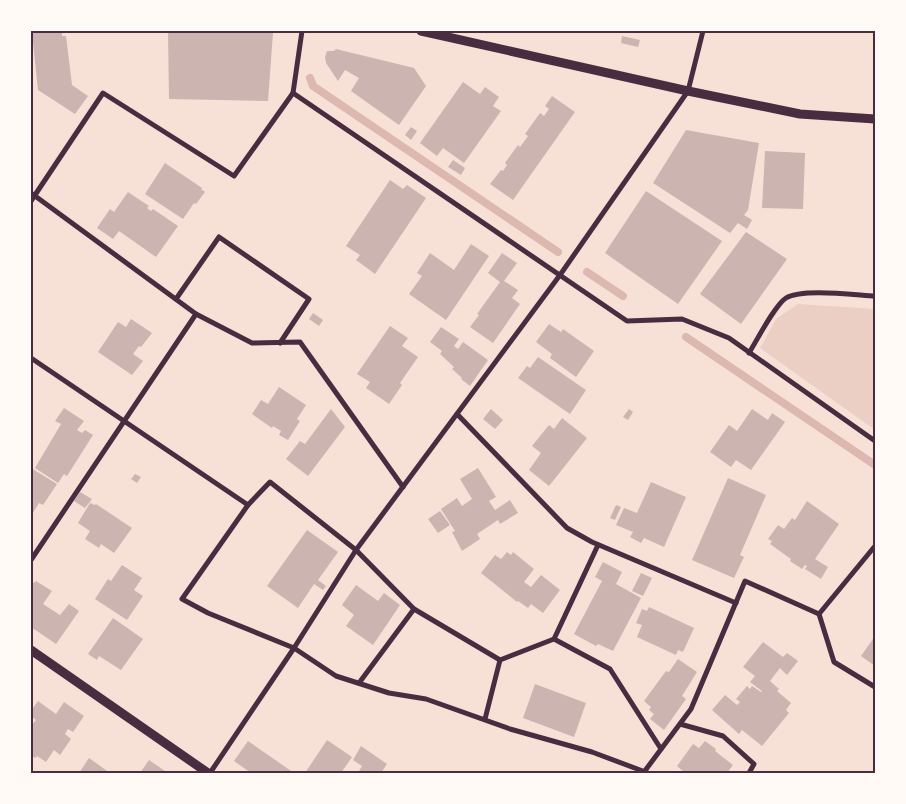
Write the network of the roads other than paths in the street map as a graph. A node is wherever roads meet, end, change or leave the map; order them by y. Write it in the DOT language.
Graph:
graph roads {
  1 [pos="302,31"];
  2 [pos="422,31"];
  3 [pos="703,31"];
  4 [pos="688,91"];
  5 [pos="294,93"];
  6 [pos="875,119"];
  7 [pos="33,194"];
  8 [pos="31,201"];
  9 [pos="560,275"];
  10 [pos="875,296"];
  11 [pos="176,299"];
  12 [pos="196,314"];
  13 [pos="280,343"];
  14 [pos="749,353"];
  15 [pos="31,358"];
  16 [pos="457,414"];
  17 [pos="123,421"];
  18 [pos="875,441"];
  19 [pos="403,487"];
  20 [pos="248,504"];
  21 [pos="598,545"];
  22 [pos="875,546"];
  23 [pos="356,550"];
  24 [pos="31,560"];
  25 [pos="736,603"];
  26 [pos="414,608"];
  27 [pos="819,614"];
  28 [pos="554,639"];
  29 [pos="294,648"];
  30 [pos="31,650"];
  31 [pos="500,660"];
  32 [pos="359,683"];
  33 [pos="875,688"];
  34 [pos="484,720"];
  35 [pos="680,724"];
  36 [pos="661,749"];
  37 [pos="645,772"];
  38 [pos="209,773"];
  39 [pos="748,773"];
  1 -- 5 [label="street"];
  2 -- 4 [label="street"];
  3 -- 4 [label="street"];
  4 -- 6 [label="street"];
  4 -- 9 [label="street"];
  5 -- 7 [label="street"];
  5 -- 9 [label="street"];
  7 -- 8 [label="street"];
  7 -- 11 [label="street"];
  9 -- 14 [label="street"];
  9 -- 16 [label="street"];
  10 -- 14 [label="street"];
  11 -- 12 [label="street"];
  11 -- 13 [label="street"];
  12 -- 13 [label="street"];
  12 -- 17 [label="street"];
  13 -- 19 [label="street"];
  14 -- 18 [label="street"];
  15 -- 17 [label="street"];
  16 -- 19 [label="street"];
  16 -- 21 [label="street"];
  17 -- 20 [label="street"];
  17 -- 24 [label="street"];
  19 -- 23 [label="street"];
  20 -- 23 [label="street"];
  20 -- 29 [label="street"];
  21 -- 25 [label="street"];
  21 -- 28 [label="street"];
  22 -- 27 [label="street"];
  23 -- 26 [label="street"];
  23 -- 29 [label="street"];
  25 -- 27 [label="street"];
  25 -- 35 [label="street"];
  26 -- 31 [label="street"];
  26 -- 32 [label="street"];
  27 -- 33 [label="street"];
  28 -- 31 [label="street"];
  28 -- 36 [label="street"];
  29 -- 32 [label="street"];
  29 -- 38 [label="street"];
  30 -- 38 [label="street"];
  31 -- 34 [label="street"];
  32 -- 34 [label="street"];
  34 -- 37 [label="street"];
  35 -- 36 [label="street"];
  35 -- 39 [label="street"];
  36 -- 37 [label="street"];
}
